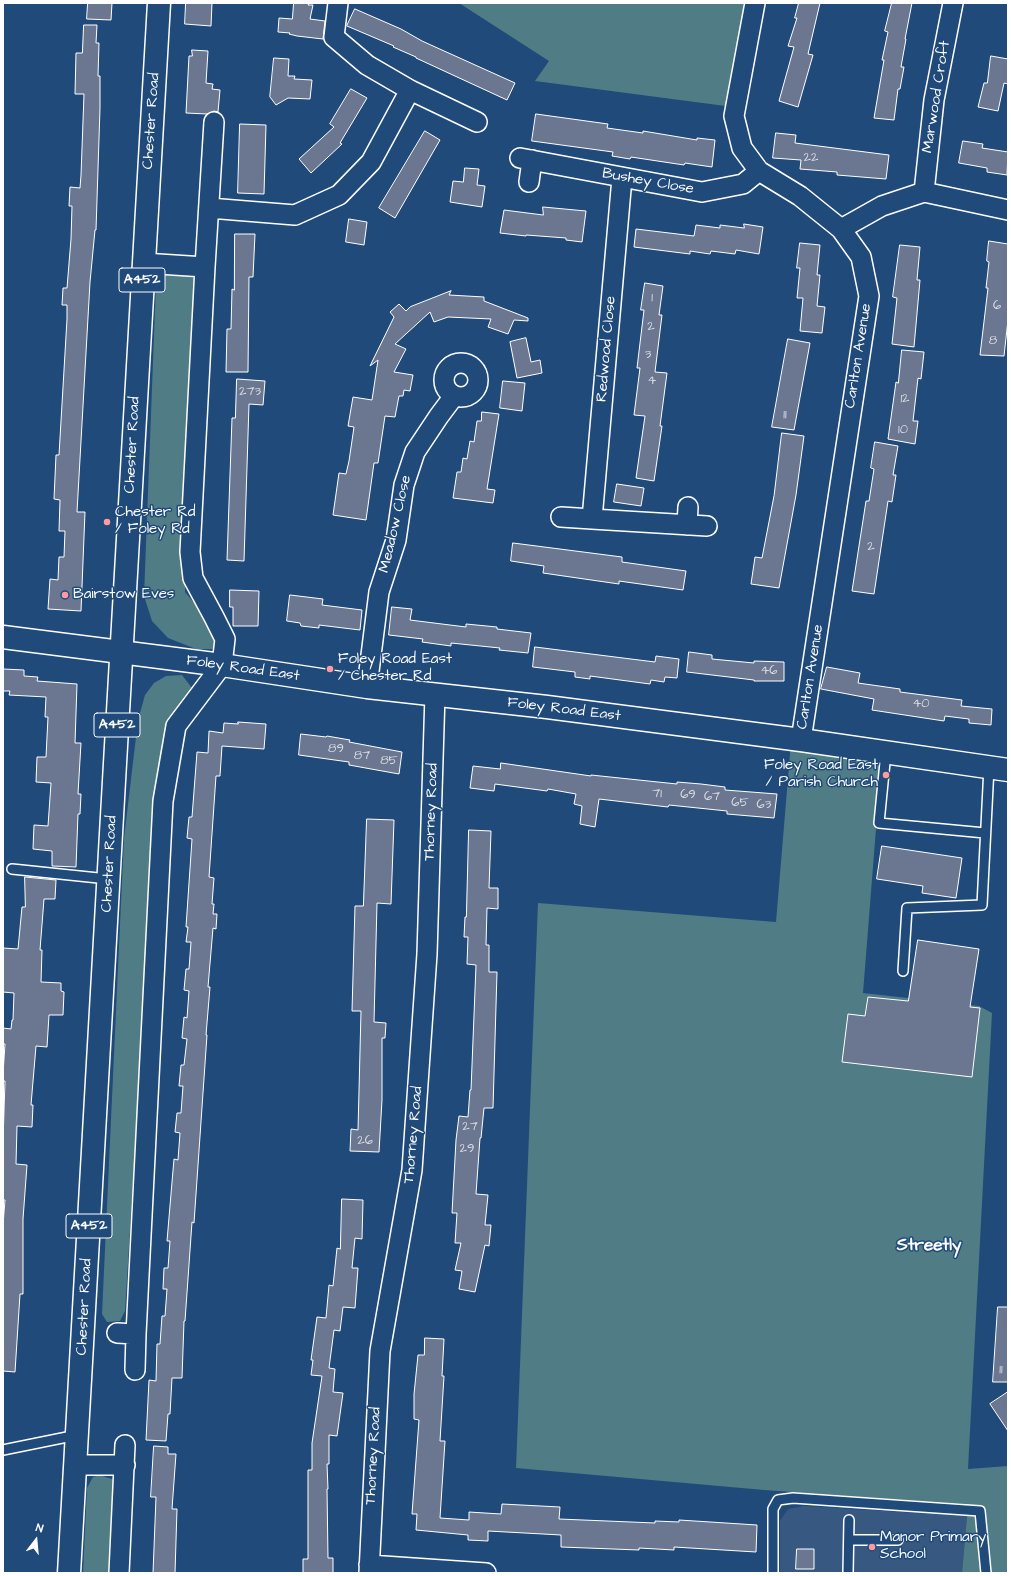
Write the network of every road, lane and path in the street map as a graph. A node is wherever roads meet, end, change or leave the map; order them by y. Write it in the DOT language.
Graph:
graph roads {
  1 [pos="159,3"];
  2 [pos="338,3"];
  3 [pos="755,3"];
  4 [pos="953,3"];
  5 [pos="410,90"];
  6 [pos="214,122"];
  7 [pos="477,122"];
  8 [pos="759,171"];
  9 [pos="622,178"];
  10 [pos="529,182"];
  11 [pos="924,192"];
  12 [pos="209,208"];
  13 [pos="1008,210"];
  14 [pos="841,229"];
  15 [pos="143,263"];
  16 [pos="205,267"];
  17 [pos="454,396"];
  18 [pos="561,517"];
  19 [pos="592,519"];
  20 [pos="707,526"];
  21 [pos="3,637"];
  22 [pos="121,652"];
  23 [pos="222,665"];
  24 [pos="367,687"];
  25 [pos="435,694"];
  26 [pos="801,740"];
  27 [pos="886,752"];
  28 [pos="999,768"];
  29 [pos="985,833"];
  30 [pos="12,869"];
  31 [pos="109,879"];
  32 [pos="903,972"];
  33 [pos="117,1333"];
  34 [pos="136,1334"];
  35 [pos="135,1370"];
  36 [pos="77,1435"];
  37 [pos="125,1445"];
  38 [pos="3,1450"];
  39 [pos="76,1465"];
  40 [pos="124,1465"];
  41 [pos="849,1520"];
  42 [pos="849,1540"];
  43 [pos="898,1540"];
  44 [pos="369,1569"];
  45 [pos="69,1573"];
  46 [pos="119,1573"];
  47 [pos="486,1573"];
  48 [pos="773,1573"];
  49 [pos="848,1573"];
  50 [pos="986,1573"];
  1 -- 15 [label="main road, Chester Road / A452"];
  2 -- 5 [label="street"];
  3 -- 8 [label="street, Carlton Avenue"];
  4 -- 11 [label="street, Marwood Croft"];
  5 -- 7 [label="street"];
  5 -- 12 [label="street"];
  6 -- 12 [label="street"];
  8 -- 9 [label="street, Bushey Close"];
  8 -- 14 [label="street, Carlton Avenue"];
  9 -- 10 [label="street, Bushey Close"];
  9 -- 19 [label="street, Redwood Close"];
  11 -- 13 [label="street"];
  11 -- 14 [label="street"];
  12 -- 16 [label="street"];
  14 -- 26 [label="street, Carlton Avenue"];
  15 -- 16 [label="street"];
  15 -- 22 [label="main road, Chester Road / A452"];
  16 -- 23 [label="street"];
  17 -- 24 [label="street, Meadow Close"];
  18 -- 19 [label="street"];
  19 -- 20 [label="street"];
  21 -- 22 [label="main road, Foley Road East"];
  22 -- 23 [label="main road, Foley Road East"];
  22 -- 31 [label="main road, Chester Road / A452"];
  23 -- 24 [label="main road, Foley Road East"];
  23 -- 34 [label="street"];
  24 -- 25 [label="main road, Foley Road East"];
  25 -- 26 [label="main road, Foley Road East"];
  25 -- 44 [label="street, Thorney Road"];
  26 -- 27 [label="main road, Foley Road East"];
  27 -- 28 [label="main road, Foley Road East"];
  27 -- 29 [label="lane"];
  28 -- 29 [label="lane"];
  29 -- 32 [label="lane"];
  30 -- 31 [label="lane"];
  31 -- 36 [label="main road, Chester Road / A452"];
  33 -- 34 [label="street"];
  34 -- 35 [label="street"];
  36 -- 38 [label="lane"];
  36 -- 39 [label="main road, Chester Road / A452"];
  37 -- 40 [label="street"];
  39 -- 40 [label="street"];
  39 -- 45 [label="main road, Chester Road / A452"];
  40 -- 46 [label="street"];
  41 -- 42 [label="lane"];
  42 -- 43 [label="lane"];
  42 -- 49 [label="lane"];
  44 -- 47 [label="street"];
  48 -- 50 [label="lane"];
}
